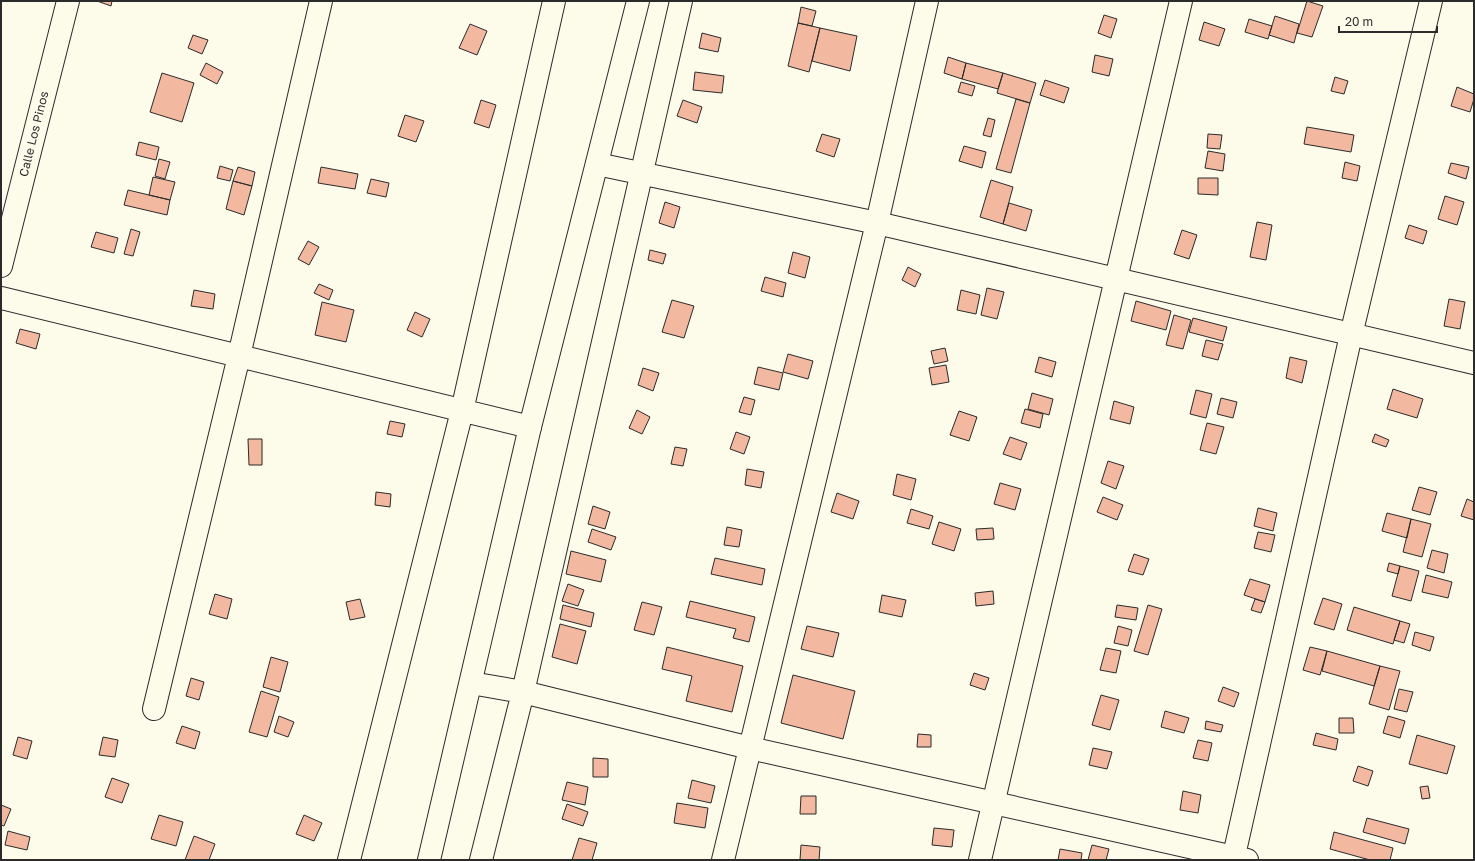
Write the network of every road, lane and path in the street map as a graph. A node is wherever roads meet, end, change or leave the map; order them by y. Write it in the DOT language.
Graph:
graph roads {
  1 [pos="68,1"];
  2 [pos="321,1"];
  3 [pos="554,1"];
  4 [pos="638,1"];
  5 [pos="681,1"];
  6 [pos="927,1"];
  7 [pos="1181,1"];
  8 [pos="1432,1"];
  9 [pos="597,164"];
  10 [pos="642,173"];
  11 [pos="877,223"];
  12 [pos="1,266"];
  13 [pos="1115,279"];
  14 [pos="1,298"];
  15 [pos="1351,335"];
  16 [pos="239,356"];
  17 [pos="1474,363"];
  18 [pos="462,411"];
  19 [pos="530,427"];
  20 [pos="471,683"];
  21 [pos="523,692"];
  22 [pos="154,709"];
  23 [pos="750,748"];
  24 [pos="994,802"];
  25 [pos="1238,859"];
  26 [pos="349,860"];
  27 [pos="429,860"];
  28 [pos="481,860"];
  29 [pos="723,860"];
  30 [pos="980,860"];
  1 -- 12 [label="street, Calle Los Pinos"];
  2 -- 16 [label="street"];
  3 -- 18 [label="street"];
  4 -- 9 [label="street"];
  5 -- 10 [label="street"];
  6 -- 11 [label="street"];
  7 -- 13 [label="street"];
  8 -- 15 [label="street"];
  9 -- 10 [label="street"];
  9 -- 19 [label="street"];
  10 -- 11 [label="street"];
  10 -- 21 [label="street"];
  11 -- 13 [label="street"];
  11 -- 23 [label="street"];
  13 -- 15 [label="street"];
  13 -- 24 [label="street"];
  14 -- 16 [label="street"];
  15 -- 17 [label="street"];
  15 -- 25 [label="street"];
  16 -- 18 [label="street"];
  16 -- 22 [label="street"];
  18 -- 19 [label="street"];
  18 -- 26 [label="street"];
  19 -- 20 [label="street"];
  20 -- 21 [label="street"];
  20 -- 27 [label="street"];
  21 -- 23 [label="street"];
  21 -- 28 [label="street"];
  23 -- 24 [label="street"];
  23 -- 29 [label="street"];
  24 -- 25 [label="street"];
  24 -- 30 [label="street"];
}
